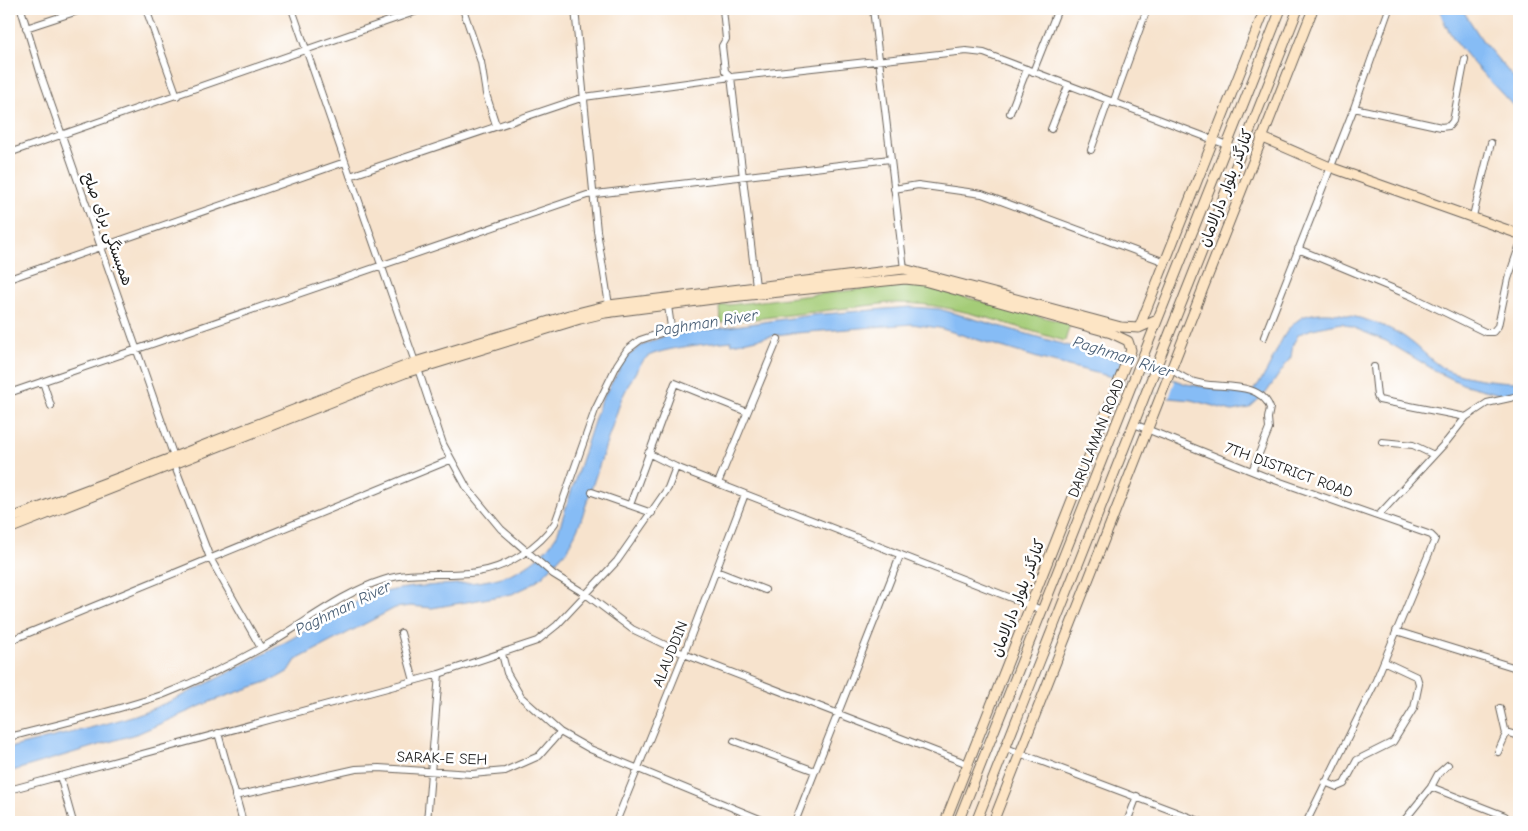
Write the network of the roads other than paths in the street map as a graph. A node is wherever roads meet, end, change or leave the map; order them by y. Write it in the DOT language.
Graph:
graph roads {
  1 [pos="21,9"];
  2 [pos="84,9"];
  3 [pos="146,9"];
  4 [pos="292,9"];
  5 [pos="421,9"];
  6 [pos="463,9"];
  7 [pos="575,9"];
  8 [pos="723,9"];
  9 [pos="873,9"];
  10 [pos="1050,9"];
  11 [pos="1147,9"];
  12 [pos="1265,9"];
  13 [pos="1281,9"];
  14 [pos="1298,9"];
  15 [pos="1313,9"];
  16 [pos="1389,9"];
  17 [pos="1057,11"];
  18 [pos="26,28"];
  19 [pos="306,49"];
  20 [pos="1465,59"];
  21 [pos="877,60"];
  22 [pos="1030,71"];
  23 [pos="731,77"];
  24 [pos="1068,86"];
  25 [pos="176,96"];
  26 [pos="584,96"];
  27 [pos="1111,102"];
  28 [pos="1354,108"];
  29 [pos="1010,112"];
  30 [pos="496,125"];
  31 [pos="1051,129"];
  32 [pos="62,136"];
  33 [pos="1261,137"];
  34 [pos="1214,140"];
  35 [pos="1491,143"];
  36 [pos="1227,145"];
  37 [pos="1091,150"];
  38 [pos="9,153"];
  39 [pos="890,159"];
  40 [pos="346,162"];
  41 [pos="1330,167"];
  42 [pos="350,176"];
  43 [pos="742,177"];
  44 [pos="894,189"];
  45 [pos="594,194"];
  46 [pos="1473,216"];
  47 [pos="1519,234"];
  48 [pos="101,246"];
  49 [pos="1519,248"];
  50 [pos="1298,249"];
  51 [pos="1165,262"];
  52 [pos="381,265"];
  53 [pos="904,270"];
  54 [pos="9,279"];
  55 [pos="756,286"];
  56 [pos="720,295"];
  57 [pos="1166,297"];
  58 [pos="1180,303"];
  59 [pos="609,305"];
  60 [pos="668,306"];
  61 [pos="1157,320"];
  62 [pos="1140,328"];
  63 [pos="1264,337"];
  64 [pos="778,339"];
  65 [pos="138,349"];
  66 [pos="416,366"];
  67 [pos="1374,367"];
  68 [pos="1169,374"];
  69 [pos="43,382"];
  70 [pos="9,393"];
  71 [pos="1519,396"];
  72 [pos="51,406"];
  73 [pos="747,412"];
  74 [pos="1106,413"];
  75 [pos="1466,417"];
  76 [pos="1118,418"];
  77 [pos="1134,424"];
  78 [pos="1148,429"];
  79 [pos="1382,442"];
  80 [pos="648,453"];
  81 [pos="1434,455"];
  82 [pos="450,460"];
  83 [pos="174,461"];
  84 [pos="676,467"];
  85 [pos="1252,471"];
  86 [pos="1097,472"];
  87 [pos="1112,478"];
  88 [pos="119,482"];
  89 [pos="718,483"];
  90 [pos="592,492"];
  91 [pos="745,494"];
  92 [pos="630,505"];
  93 [pos="652,512"];
  94 [pos="1378,516"];
  95 [pos="9,519"];
  96 [pos="9,529"];
  97 [pos="528,553"];
  98 [pos="900,556"];
  99 [pos="210,558"];
  100 [pos="716,571"];
  101 [pos="765,590"];
  102 [pos="587,595"];
  103 [pos="1030,606"];
  104 [pos="1042,610"];
  105 [pos="1396,631"];
  106 [pos="401,633"];
  107 [pos="9,641"];
  108 [pos="261,648"];
  109 [pos="502,654"];
  110 [pos="684,654"];
  111 [pos="1384,662"];
  112 [pos="1519,672"];
  113 [pos="439,674"];
  114 [pos="414,681"];
  115 [pos="992,703"];
  116 [pos="1002,707"];
  117 [pos="1500,708"];
  118 [pos="837,713"];
  119 [pos="560,732"];
  120 [pos="1506,732"];
  121 [pos="218,733"];
  122 [pos="1519,736"];
  123 [pos="9,737"];
  124 [pos="734,741"];
  125 [pos="1006,748"];
  126 [pos="1498,752"];
  127 [pos="1020,753"];
  128 [pos="968,764"];
  129 [pos="1448,765"];
  130 [pos="636,768"];
  131 [pos="431,770"];
  132 [pos="814,771"];
  133 [pos="60,776"];
  134 [pos="1325,782"];
  135 [pos="1431,787"];
  136 [pos="9,790"];
  137 [pos="235,796"];
  138 [pos="1137,796"];
  139 [pos="1307,821"];
  140 [pos="73,822"];
  141 [pos="243,822"];
  142 [pos="427,822"];
  143 [pos="616,822"];
  144 [pos="767,822"];
  145 [pos="795,822"];
  146 [pos="945,822"];
  147 [pos="958,822"];
  148 [pos="976,822"];
  149 [pos="993,822"];
  150 [pos="1127,822"];
  151 [pos="1202,822"];
  152 [pos="1403,822"];
  153 [pos="1505,822"];
  1 -- 18 [label="street, همبستگی برای صلح"];
  2 -- 18 [label="street"];
  3 -- 25 [label="street"];
  4 -- 19 [label="street"];
  5 -- 19 [label="street"];
  6 -- 30 [label="street"];
  7 -- 26 [label="street"];
  8 -- 23 [label="street"];
  9 -- 21 [label="street"];
  10 -- 17 [label="street"];
  11 -- 27 [label="street"];
  12 -- 34 [label="main road, کنارگذر بلوار دارالامان"];
  13 -- 36 [label="main road, DARULAMAN ROAD"];
  14 -- 58 [label="main road, DARULAMAN ROAD"];
  15 -- 33 [label="main road, کنارگذر بلوار دارالامان"];
  16 -- 28 [label="street"];
  17 -- 22 [label="street"];
  18 -- 32 [label="street, همبستگی برای صلح"];
  19 -- 25 [label="street"];
  19 -- 40 [label="street"];
  20 -- 28 [label="street"];
  21 -- 22 [label="street"];
  21 -- 23 [label="street"];
  21 -- 39 [label="street"];
  22 -- 24 [label="street"];
  22 -- 29 [label="street"];
  23 -- 26 [label="street"];
  23 -- 43 [label="street"];
  24 -- 27 [label="street"];
  24 -- 31 [label="street"];
  25 -- 32 [label="street"];
  26 -- 30 [label="street"];
  26 -- 45 [label="street"];
  27 -- 34 [label="street"];
  27 -- 37 [label="street"];
  28 -- 41 [label="street"];
  30 -- 42 [label="street"];
  32 -- 38 [label="street"];
  32 -- 48 [label="street, همبستگی برای صلح"];
  33 -- 41 [label="main road"];
  33 -- 68 [label="main road, کنارگذر بلوار دارالامان"];
  34 -- 36 [label="street"];
  34 -- 51 [label="main road, کنارگذر بلوار دارالامان"];
  35 -- 46 [label="street"];
  36 -- 57 [label="main road, DARULAMAN ROAD"];
  39 -- 43 [label="street"];
  39 -- 44 [label="street"];
  40 -- 42 [label="street"];
  40 -- 48 [label="street"];
  41 -- 46 [label="main road"];
  41 -- 50 [label="street"];
  42 -- 52 [label="street"];
  43 -- 45 [label="street"];
  43 -- 55 [label="street"];
  44 -- 51 [label="street"];
  44 -- 53 [label="street"];
  45 -- 52 [label="street"];
  45 -- 59 [label="street"];
  46 -- 47 [label="main road"];
  48 -- 54 [label="street"];
  48 -- 65 [label="street, همبستگی برای صلح"];
  49 -- 50 [label="street"];
  50 -- 63 [label="street"];
  51 -- 62 [label="main road, کنارگذر بلوار دارالامان"];
  52 -- 65 [label="street"];
  52 -- 66 [label="street"];
  53 -- 55 [label="main road"];
  53 -- 62 [label="main road"];
  55 -- 56 [label="main road"];
  56 -- 59 [label="main road"];
  56 -- 60 [label="main road"];
  56 -- 74 [label="main road, کنارگذر بلوار دارالامان"];
  57 -- 58 [label="main road"];
  57 -- 61 [label="main road, DARULAMAN ROAD"];
  58 -- 77 [label="main road, DARULAMAN ROAD"];
  59 -- 66 [label="main road"];
  60 -- 66 [label="main road"];
  60 -- 97 [label="street"];
  61 -- 62 [label="main road"];
  61 -- 76 [label="main road, DARULAMAN ROAD"];
  64 -- 73 [label="street"];
  65 -- 69 [label="street"];
  65 -- 83 [label="street, همبستگی برای صلح"];
  66 -- 82 [label="street"];
  66 -- 83 [label="main road"];
  67 -- 75 [label="street"];
  68 -- 78 [label="main road, کنارگذر بلوار دارالامان"];
  68 -- 85 [label="street"];
  69 -- 70 [label="street"];
  69 -- 72 [label="street"];
  71 -- 75 [label="street"];
  73 -- 80 [label="street"];
  73 -- 89 [label="street"];
  74 -- 76 [label="main road"];
  74 -- 103 [label="main road, کنارگذر بلوار دارالامان"];
  75 -- 81 [label="street"];
  76 -- 86 [label="main road, DARULAMAN ROAD"];
  77 -- 78 [label="street, 7TH DISTRICT ROAD"];
  77 -- 87 [label="main road, DARULAMAN ROAD"];
  78 -- 85 [label="street, 7TH DISTRICT ROAD"];
  78 -- 127 [label="main road"];
  79 -- 81 [label="street"];
  80 -- 84 [label="street"];
  80 -- 92 [label="street"];
  81 -- 94 [label="street"];
  82 -- 97 [label="street"];
  82 -- 99 [label="street"];
  83 -- 88 [label="main road"];
  83 -- 99 [label="street, همبستگی برای صلح"];
  84 -- 89 [label="street"];
  84 -- 93 [label="street"];
  85 -- 94 [label="street, 7TH DISTRICT ROAD"];
  86 -- 87 [label="main road"];
  86 -- 104 [label="main road, DARULAMAN ROAD"];
  87 -- 125 [label="main road, DARULAMAN ROAD"];
  88 -- 95 [label="main road"];
  88 -- 96 [label="main road"];
  89 -- 91 [label="street"];
  90 -- 92 [label="street"];
  91 -- 98 [label="street"];
  91 -- 100 [label="street, ALAUDDIN"];
  92 -- 93 [label="street"];
  93 -- 102 [label="street"];
  94 -- 105 [label="street, 7TH DISTRICT ROAD"];
  97 -- 102 [label="street"];
  97 -- 108 [label="street"];
  98 -- 103 [label="street"];
  98 -- 118 [label="street"];
  99 -- 107 [label="street"];
  99 -- 108 [label="street, همبستگی برای صلح"];
  100 -- 101 [label="street"];
  100 -- 110 [label="street, ALAUDDIN"];
  102 -- 109 [label="street"];
  102 -- 110 [label="street"];
  103 -- 104 [label="street"];
  103 -- 115 [label="main road, کنارگذر بلوار دارالامان"];
  104 -- 116 [label="main road, DARULAMAN ROAD"];
  105 -- 111 [label="street"];
  105 -- 112 [label="street"];
  106 -- 114 [label="street"];
  108 -- 123 [label="street"];
  109 -- 113 [label="street"];
  109 -- 119 [label="street"];
  110 -- 118 [label="street"];
  110 -- 130 [label="street, ALAUDDIN"];
  111 -- 134 [label="street"];
  111 -- 134 [label="street"];
  113 -- 114 [label="street"];
  113 -- 131 [label="street"];
  114 -- 121 [label="street"];
  115 -- 116 [label="main road"];
  115 -- 128 [label="main road, کنارگذر بلوار دارالامان"];
  116 -- 147 [label="main road, DARULAMAN ROAD"];
  117 -- 120 [label="street"];
  118 -- 128 [label="street"];
  118 -- 132 [label="street"];
  119 -- 130 [label="street"];
  119 -- 131 [label="street, SARAK-E SEH"];
  120 -- 122 [label="street"];
  120 -- 126 [label="street"];
  121 -- 133 [label="street"];
  121 -- 137 [label="street"];
  124 -- 132 [label="street"];
  125 -- 127 [label="street"];
  125 -- 148 [label="main road, DARULAMAN ROAD"];
  127 -- 138 [label="street"];
  127 -- 149 [label="main road"];
  128 -- 146 [label="main road, کنارگذر بلوار دارالامان"];
  129 -- 135 [label="street"];
  130 -- 143 [label="street, ALAUDDIN"];
  130 -- 144 [label="street"];
  131 -- 137 [label="street, SARAK-E SEH"];
  131 -- 142 [label="street"];
  132 -- 145 [label="street"];
  133 -- 136 [label="street"];
  133 -- 140 [label="street"];
  134 -- 139 [label="street"];
  135 -- 152 [label="street"];
  135 -- 153 [label="street"];
  137 -- 141 [label="street"];
  138 -- 150 [label="street"];
  138 -- 151 [label="street"];
}
